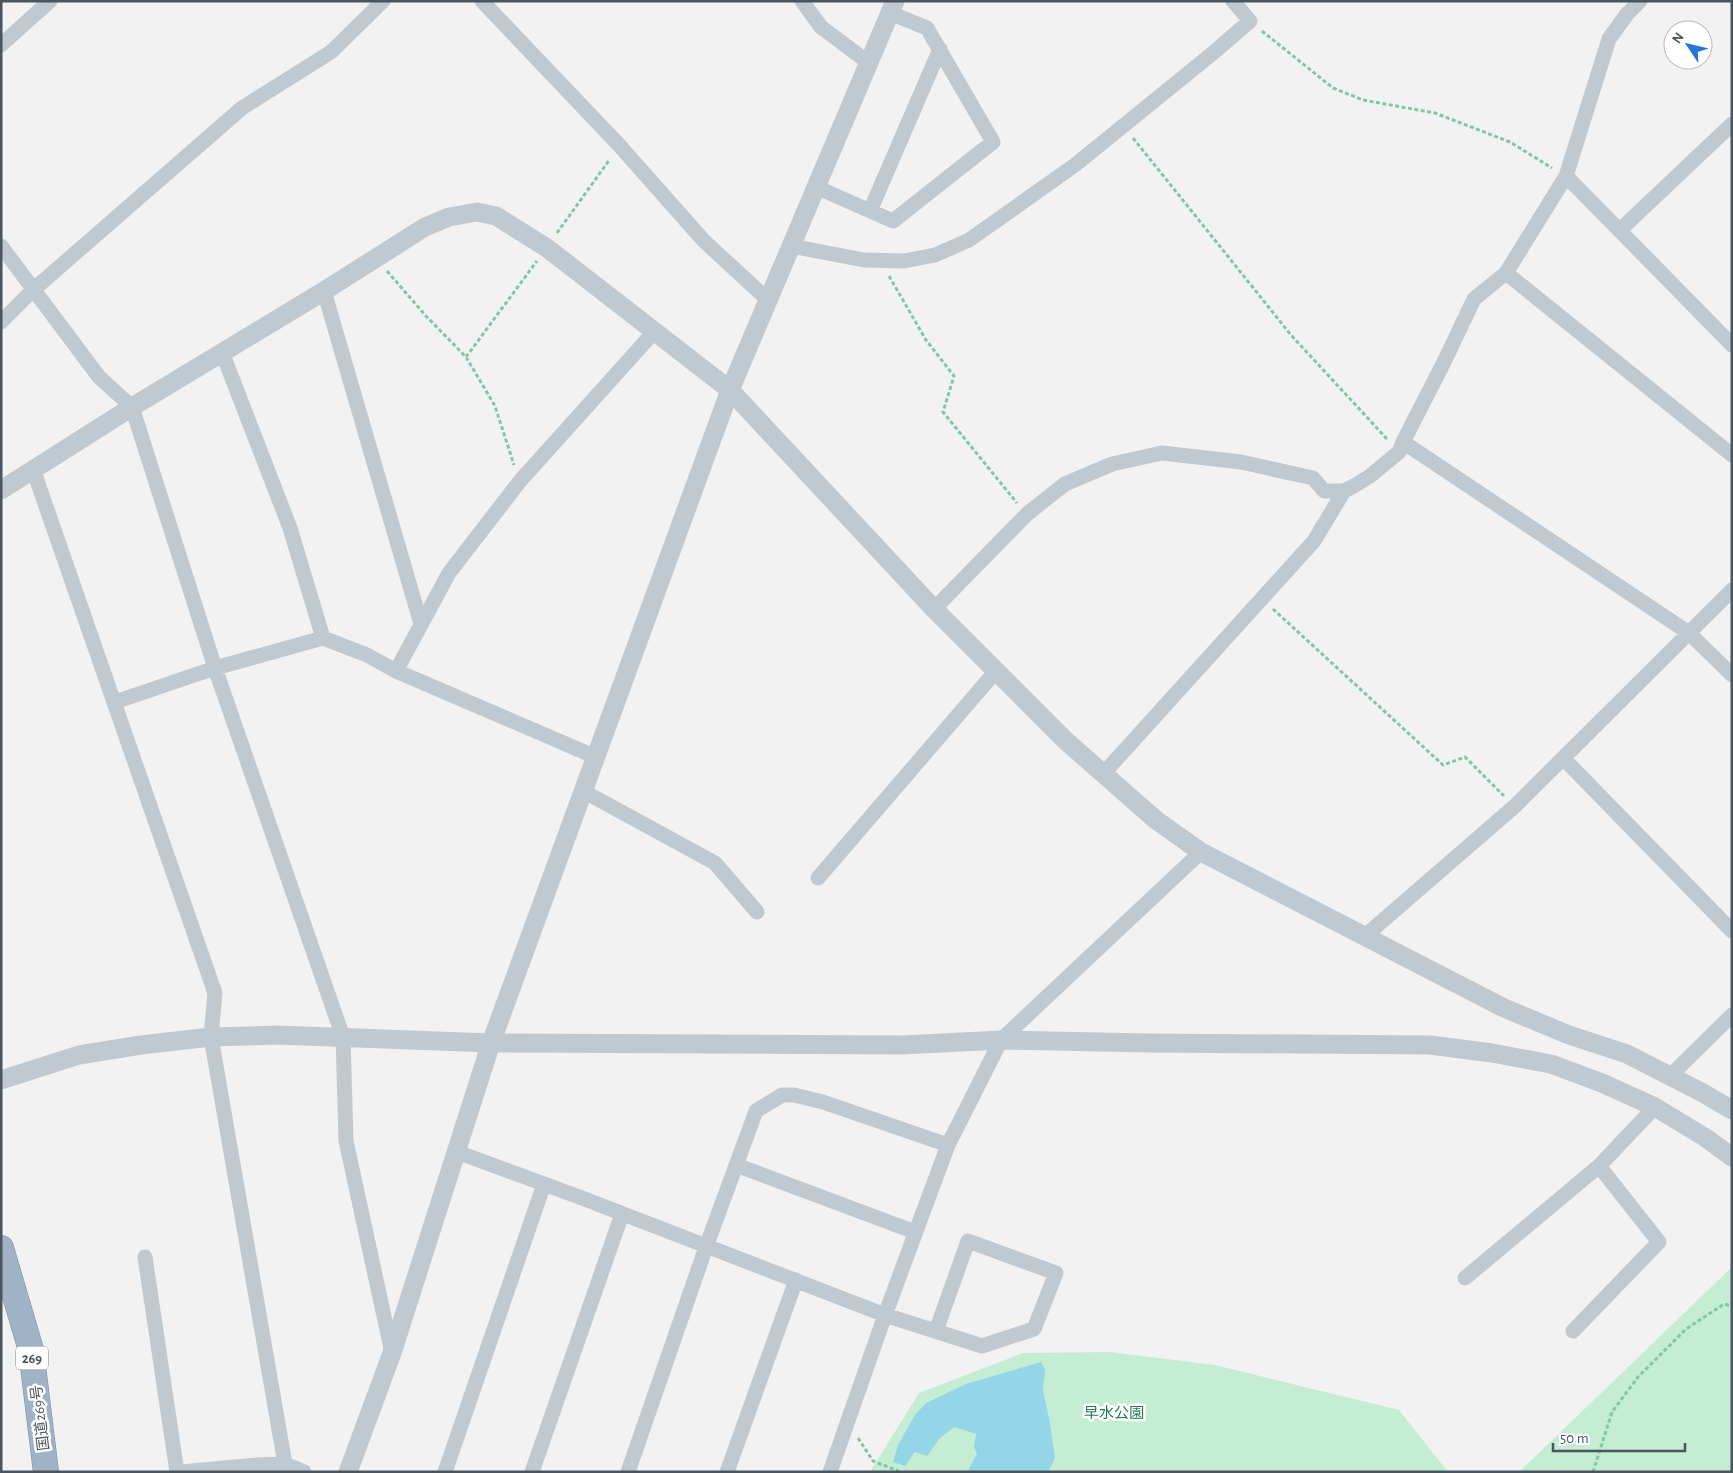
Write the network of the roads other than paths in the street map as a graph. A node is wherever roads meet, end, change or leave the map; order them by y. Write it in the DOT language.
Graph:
graph roads {
  1 [pos="50,1"];
  2 [pos="383,1"];
  3 [pos="482,1"];
  4 [pos="802,1"];
  5 [pos="1233,1"];
  6 [pos="1640,1"];
  7 [pos="892,7"];
  8 [pos="2,44"];
  9 [pos="940,49"];
  10 [pos="868,63"];
  11 [pos="1732,124"];
  12 [pos="1566,176"];
  13 [pos="816,187"];
  14 [pos="870,211"];
  15 [pos="1620,230"];
  16 [pos="1,246"];
  17 [pos="791,246"];
  18 [pos="1506,273"];
  19 [pos="33,290"];
  20 [pos="324,291"];
  21 [pos="768,300"];
  22 [pos="1,322"];
  23 [pos="654,332"];
  24 [pos="1732,346"];
  25 [pos="222,352"];
  26 [pos="730,390"];
  27 [pos="132,407"];
  28 [pos="1401,447"];
  29 [pos="1732,455"];
  30 [pos="34,469"];
  31 [pos="1,490"];
  32 [pos="1344,491"];
  33 [pos="1732,590"];
  34 [pos="934,608"];
  35 [pos="421,624"];
  36 [pos="1689,633"];
  37 [pos="323,638"];
  38 [pos="215,668"];
  39 [pos="396,671"];
  40 [pos="996,671"];
  41 [pos="1732,675"];
  42 [pos="114,702"];
  43 [pos="596,757"];
  44 [pos="1563,758"];
  45 [pos="1103,774"];
  46 [pos="583,791"];
  47 [pos="1201,852"];
  48 [pos="818,878"];
  49 [pos="757,912"];
  50 [pos="1732,931"];
  51 [pos="1365,936"];
  52 [pos="1732,1015"];
  53 [pos="211,1037"];
  54 [pos="344,1037"];
  55 [pos="1001,1040"];
  56 [pos="491,1044"];
  57 [pos="1670,1076"];
  58 [pos="1,1080"];
  59 [pos="1655,1107"];
  60 [pos="1732,1110"];
  61 [pos="948,1145"];
  62 [pos="457,1152"];
  63 [pos="1732,1157"];
  64 [pos="736,1166"];
  65 [pos="1599,1166"];
  66 [pos="544,1184"];
  67 [pos="622,1214"];
  68 [pos="915,1232"];
  69 [pos="706,1246"];
  70 [pos="1,1248"];
  71 [pos="145,1257"];
  72 [pos="1465,1278"];
  73 [pos="796,1280"];
  74 [pos="885,1315"];
  75 [pos="936,1331"];
  76 [pos="1573,1331"];
  77 [pos="392,1353"];
  78 [pos="285,1464"];
  79 [pos="46,1472"];
  80 [pos="177,1472"];
  81 [pos="181,1472"];
  82 [pos="304,1472"];
  83 [pos="348,1472"];
  84 [pos="445,1472"];
  85 [pos="532,1472"];
  86 [pos="628,1472"];
  87 [pos="728,1472"];
  88 [pos="830,1472"];
  1 -- 8 [label="street"];
  2 -- 19 [label="street"];
  3 -- 21 [label="street"];
  4 -- 10 [label="street"];
  5 -- 17 [label="street"];
  6 -- 12 [label="street"];
  7 -- 9 [label="street"];
  7 -- 10 [label="street"];
  9 -- 14 [label="street"];
  9 -- 14 [label="street"];
  10 -- 13 [label="street"];
  11 -- 15 [label="street"];
  12 -- 15 [label="street"];
  12 -- 18 [label="street"];
  13 -- 14 [label="street"];
  13 -- 17 [label="street"];
  15 -- 24 [label="street"];
  16 -- 19 [label="street"];
  17 -- 21 [label="street"];
  18 -- 28 [label="street"];
  18 -- 29 [label="street"];
  19 -- 22 [label="street"];
  19 -- 27 [label="street"];
  20 -- 23 [label="street"];
  20 -- 25 [label="street"];
  20 -- 35 [label="street"];
  21 -- 26 [label="street"];
  23 -- 26 [label="street"];
  23 -- 35 [label="street"];
  25 -- 27 [label="street"];
  25 -- 37 [label="street"];
  26 -- 34 [label="street"];
  26 -- 43 [label="street"];
  27 -- 30 [label="street"];
  27 -- 38 [label="street"];
  28 -- 32 [label="street"];
  28 -- 36 [label="street"];
  30 -- 31 [label="street"];
  30 -- 42 [label="street"];
  32 -- 34 [label="street"];
  32 -- 45 [label="street"];
  33 -- 36 [label="street"];
  34 -- 40 [label="street"];
  35 -- 39 [label="street"];
  36 -- 41 [label="street"];
  36 -- 44 [label="street"];
  37 -- 38 [label="street"];
  37 -- 39 [label="street"];
  38 -- 42 [label="street"];
  38 -- 54 [label="street"];
  39 -- 43 [label="street"];
  40 -- 45 [label="street"];
  40 -- 48 [label="street"];
  42 -- 53 [label="street"];
  43 -- 46 [label="street"];
  44 -- 50 [label="street"];
  44 -- 51 [label="street"];
  45 -- 47 [label="street"];
  46 -- 49 [label="street"];
  46 -- 56 [label="street"];
  47 -- 51 [label="street"];
  47 -- 55 [label="street"];
  51 -- 57 [label="street"];
  52 -- 57 [label="street"];
  53 -- 54 [label="street"];
  53 -- 58 [label="street"];
  53 -- 78 [label="street"];
  54 -- 56 [label="street"];
  54 -- 77 [label="street"];
  55 -- 56 [label="street"];
  55 -- 59 [label="street"];
  55 -- 61 [label="street"];
  56 -- 62 [label="street"];
  57 -- 60 [label="street"];
  59 -- 63 [label="street"];
  59 -- 65 [label="street"];
  61 -- 64 [label="street"];
  61 -- 68 [label="street"];
  62 -- 66 [label="street"];
  62 -- 77 [label="street"];
  64 -- 68 [label="street"];
  64 -- 69 [label="street"];
  65 -- 72 [label="street"];
  65 -- 76 [label="street"];
  66 -- 67 [label="street"];
  66 -- 84 [label="street"];
  67 -- 69 [label="street"];
  67 -- 85 [label="street"];
  68 -- 74 [label="street"];
  69 -- 73 [label="street"];
  69 -- 86 [label="street"];
  70 -- 79 [label="highway, 国道269号 / 269"];
  71 -- 80 [label="street"];
  73 -- 74 [label="street"];
  73 -- 87 [label="street"];
  74 -- 75 [label="street"];
  74 -- 88 [label="street"];
  75 -- 75 [label="street"];
  77 -- 83 [label="street"];
  78 -- 81 [label="street"];
  78 -- 82 [label="street"];
}
